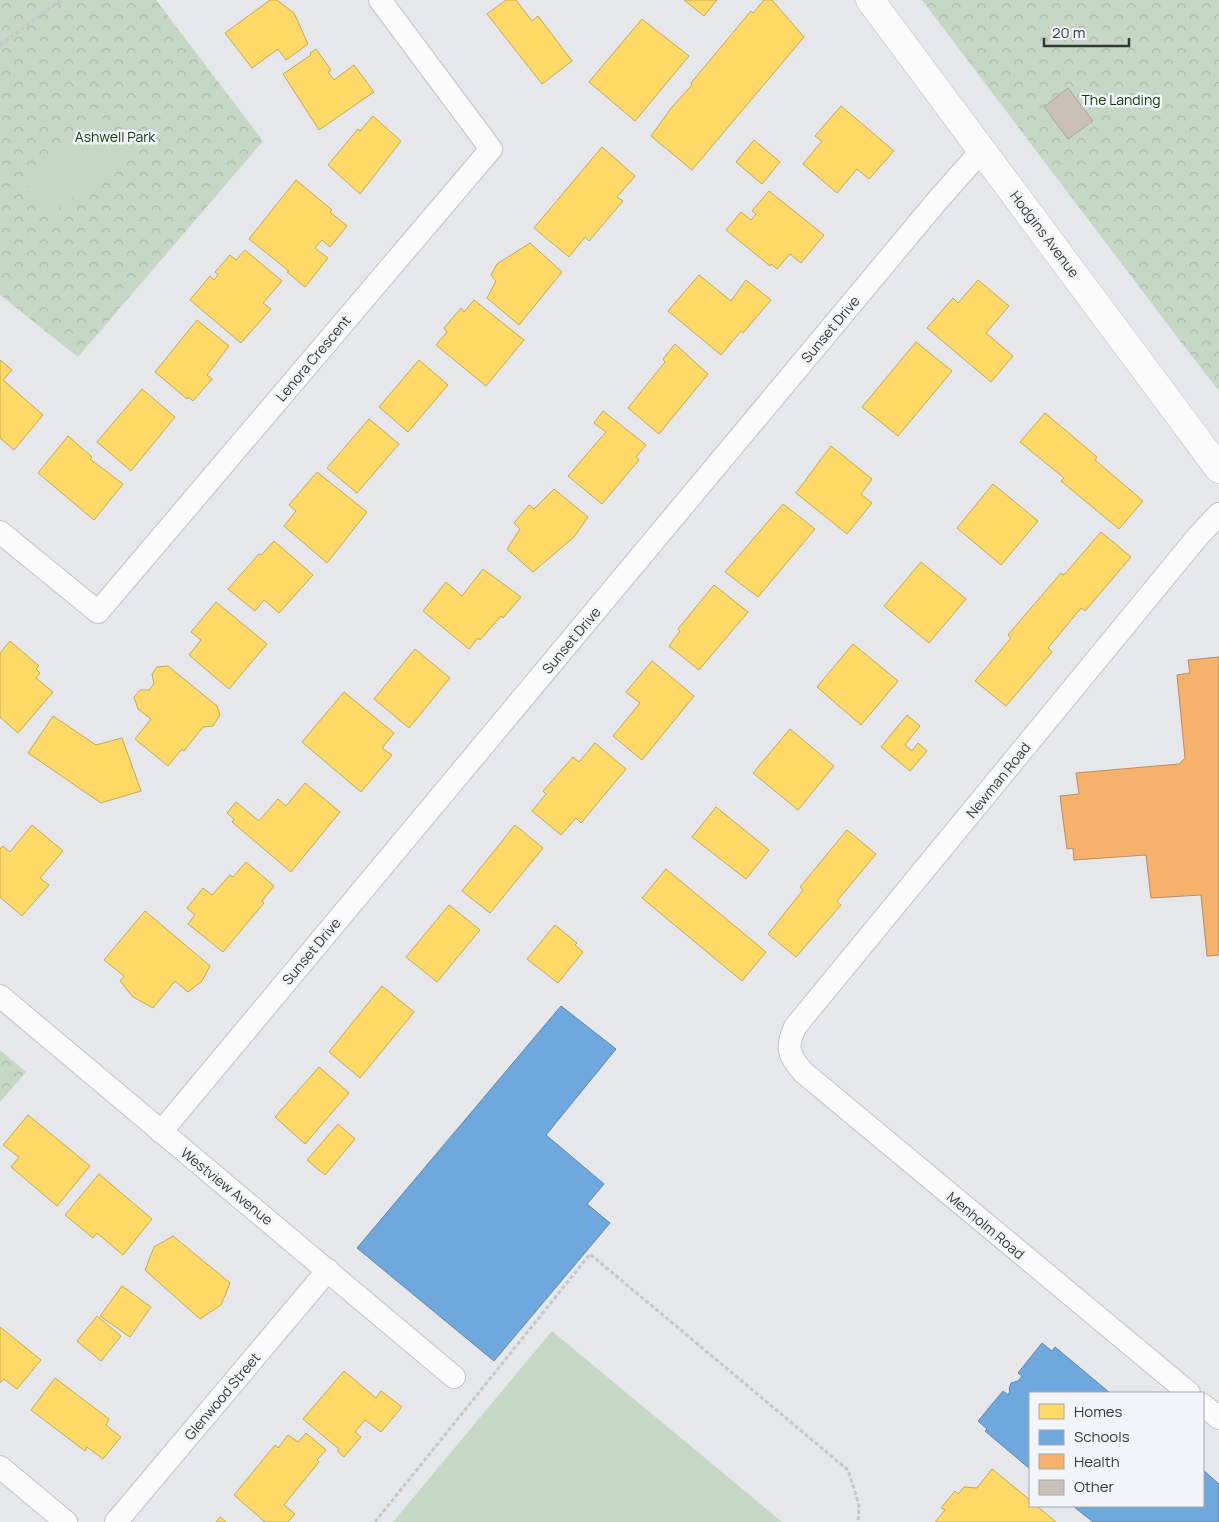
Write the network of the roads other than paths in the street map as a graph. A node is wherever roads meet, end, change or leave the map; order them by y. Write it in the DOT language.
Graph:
graph roads {
  1 [pos="380,0"];
  2 [pos="870,0"];
  3 [pos="982,150"];
  4 [pos="1219,469"];
  5 [pos="1219,514"];
  6 [pos="0,532"];
  7 [pos="0,996"];
  8 [pos="789,1052"];
  9 [pos="161,1132"];
  10 [pos="328,1270"];
  11 [pos="454,1377"];
  12 [pos="1188,1392"];
  13 [pos="1204,1406"];
  14 [pos="1219,1418"];
  15 [pos="0,1467"];
  16 [pos="66,1522"];
  17 [pos="116,1522"];
  1 -- 6 [label="street, Lenora Crescent"];
  2 -- 3 [label="street, Hodgins Avenue"];
  3 -- 4 [label="street, Hodgins Avenue"];
  3 -- 9 [label="street, Sunset Drive"];
  5 -- 8 [label="street, Newman Road"];
  7 -- 9 [label="street, Westview Avenue"];
  8 -- 12 [label="street, Menholm Road"];
  9 -- 10 [label="street, Westview Avenue"];
  10 -- 11 [label="street, Westview Avenue"];
  10 -- 17 [label="street, Glenwood Street"];
  13 -- 14 [label="street"];
  15 -- 16 [label="street"];
}
